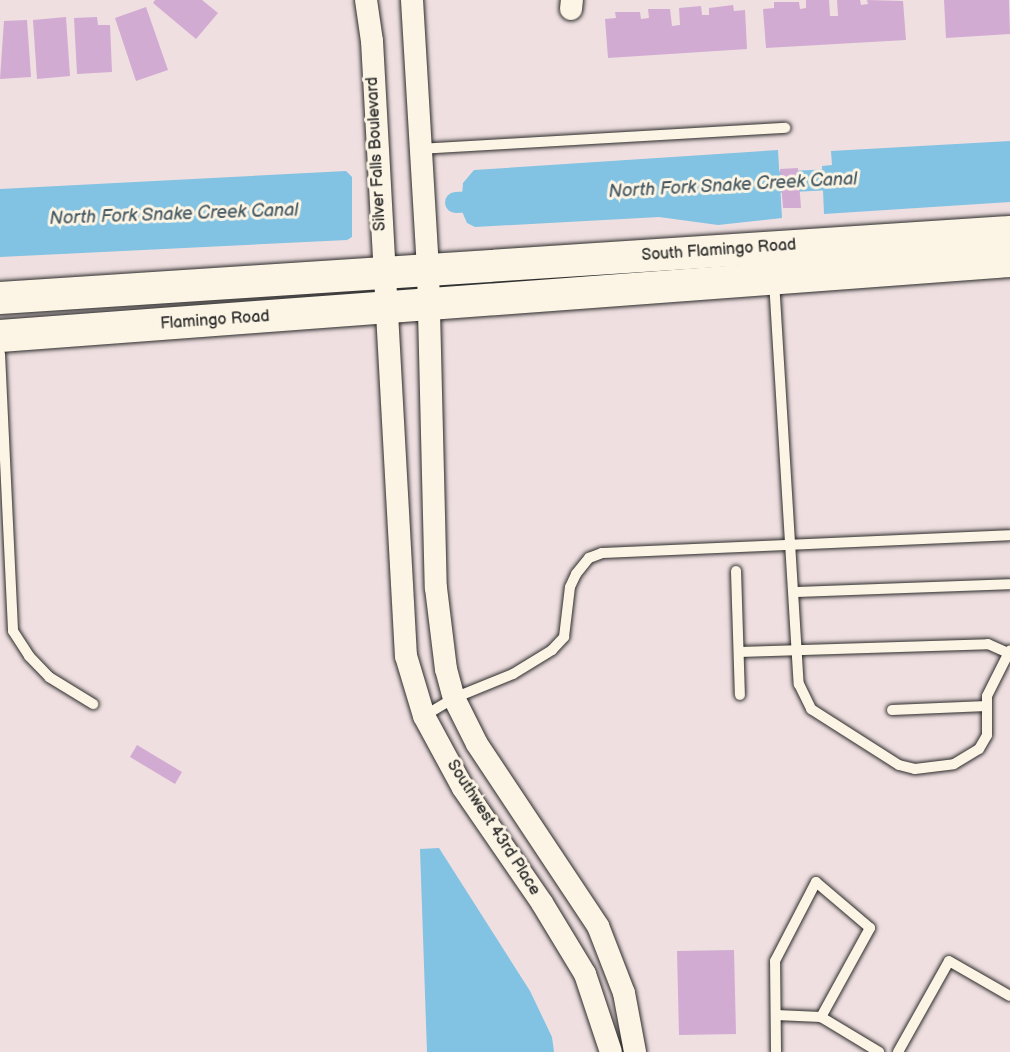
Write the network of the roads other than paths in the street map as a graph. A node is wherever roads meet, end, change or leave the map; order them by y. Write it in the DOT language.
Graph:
graph roads {
  1 [pos="366,0"];
  2 [pos="412,0"];
  3 [pos="785,128"];
  4 [pos="419,149"];
  5 [pos="1010,232"];
  6 [pos="1010,261"];
  7 [pos="428,270"];
  8 [pos="383,272"];
  9 [pos="774,280"];
  10 [pos="0,298"];
  11 [pos="429,306"];
  12 [pos="386,309"];
  13 [pos="0,336"];
  14 [pos="0,354"];
  15 [pos="1010,535"];
  16 [pos="793,542"];
  17 [pos="736,571"];
  18 [pos="1010,584"];
  19 [pos="795,592"];
  20 [pos="798,650"];
  21 [pos="1009,651"];
  22 [pos="739,652"];
  23 [pos="740,694"];
  24 [pos="454,698"];
  25 [pos="93,704"];
  26 [pos="987,706"];
  27 [pos="892,710"];
  28 [pos="424,716"];
  29 [pos="598,926"];
  30 [pos="568,946"];
  31 [pos="1010,996"];
  32 [pos="776,1015"];
  33 [pos="821,1017"];
  34 [pos="611,1052"];
  35 [pos="635,1052"];
  36 [pos="776,1052"];
  37 [pos="879,1052"];
  38 [pos="898,1052"];
  1 -- 8 [label="street, Silver Falls Boulevard"];
  2 -- 4 [label="street"];
  3 -- 4 [label="lane"];
  4 -- 7 [label="street"];
  5 -- 7 [label="main road, South Flamingo Road"];
  6 -- 9 [label="main road, South Flamingo Road"];
  7 -- 8 [label="main road"];
  7 -- 11 [label="street"];
  8 -- 10 [label="main road"];
  8 -- 12 [label="street, Silver Falls Boulevard"];
  9 -- 11 [label="main road, South Flamingo Road"];
  9 -- 16 [label="lane"];
  11 -- 12 [label="main road, Flamingo Road"];
  11 -- 24 [label="street, Southwest 43rd Place"];
  12 -- 13 [label="main road, Flamingo Road"];
  12 -- 28 [label="street, Southwest 43rd Place"];
  14 -- 25 [label="lane"];
  15 -- 16 [label="lane"];
  16 -- 19 [label="lane"];
  16 -- 24 [label="lane"];
  17 -- 22 [label="lane"];
  18 -- 19 [label="lane"];
  19 -- 20 [label="lane"];
  20 -- 21 [label="lane"];
  20 -- 22 [label="lane"];
  20 -- 26 [label="lane"];
  21 -- 26 [label="lane"];
  22 -- 23 [label="lane"];
  24 -- 28 [label="lane"];
  24 -- 29 [label="street, Southwest 43rd Place"];
  26 -- 27 [label="lane"];
  28 -- 30 [label="street, Southwest 43rd Place"];
  29 -- 30 [label="street"];
  29 -- 35 [label="street, Southwest 43rd Place"];
  30 -- 34 [label="street, Southwest 43rd Place"];
  31 -- 38 [label="lane"];
  32 -- 33 [label="lane"];
  32 -- 33 [label="lane"];
  32 -- 36 [label="lane"];
  33 -- 37 [label="lane"];
}
